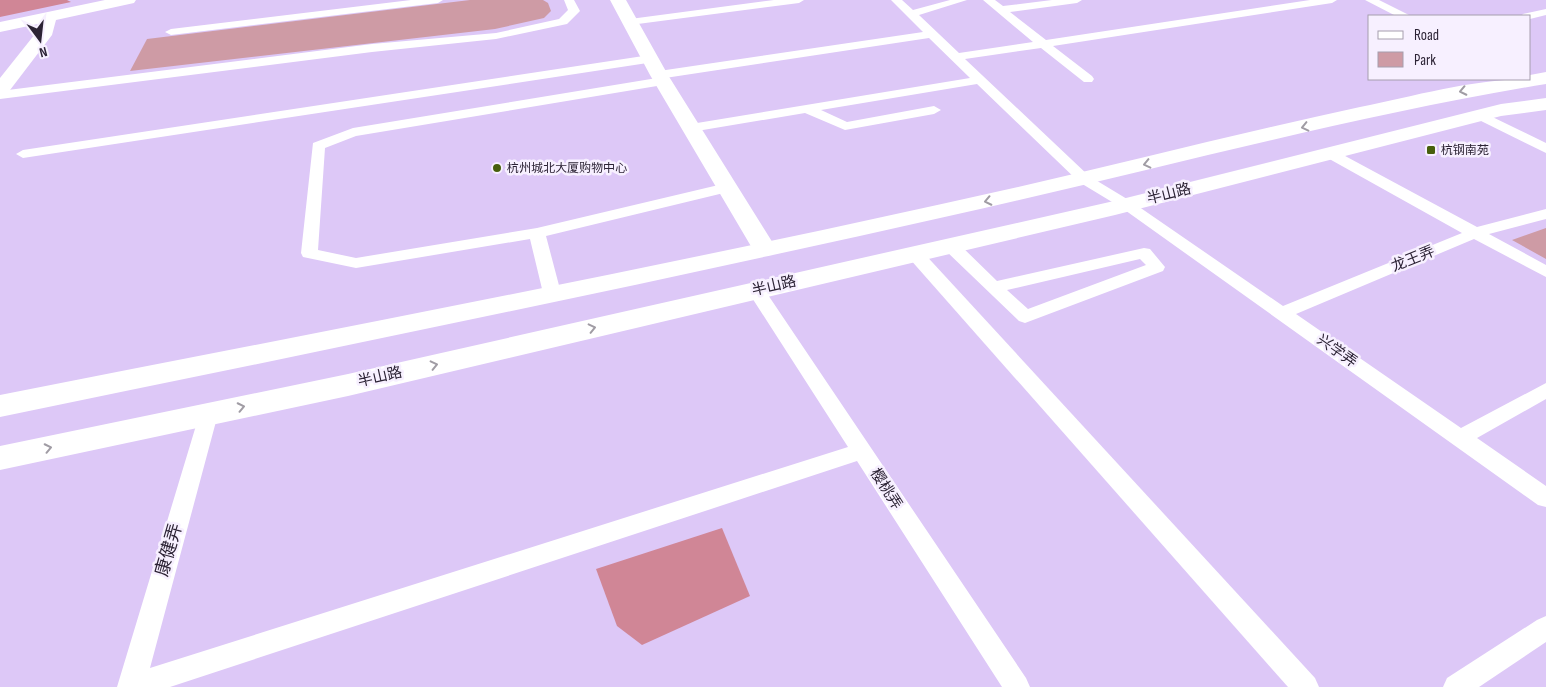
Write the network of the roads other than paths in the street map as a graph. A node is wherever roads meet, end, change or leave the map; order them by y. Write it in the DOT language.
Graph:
graph roads {
  1 [pos="438,0"];
  2 [pos="569,0"];
  3 [pos="618,0"];
  4 [pos="799,0"];
  5 [pos="896,0"];
  6 [pos="962,0"];
  7 [pos="988,0"];
  8 [pos="1077,0"];
  9 [pos="1332,0"];
  10 [pos="1370,0"];
  11 [pos="120,1"];
  12 [pos="1001,10"];
  13 [pos="1546,12"];
  14 [pos="911,14"];
  15 [pos="1402,15"];
  16 [pos="1531,15"];
  17 [pos="49,16"];
  18 [pos="630,22"];
  19 [pos="0,27"];
  20 [pos="171,32"];
  21 [pos="932,34"];
  22 [pos="1043,44"];
  23 [pos="956,57"];
  24 [pos="657,72"];
  25 [pos="1088,79"];
  26 [pos="980,80"];
  27 [pos="1519,80"];
  28 [pos="0,90"];
  29 [pos="0,95"];
  30 [pos="1546,104"];
  31 [pos="807,109"];
  32 [pos="934,110"];
  33 [pos="1480,115"];
  34 [pos="692,128"];
  35 [pos="1546,149"];
  36 [pos="22,154"];
  37 [pos="1329,154"];
  38 [pos="1084,179"];
  39 [pos="727,188"];
  40 [pos="1127,205"];
  41 [pos="1546,214"];
  42 [pos="537,233"];
  43 [pos="1475,233"];
  44 [pos="952,246"];
  45 [pos="764,248"];
  46 [pos="915,254"];
  47 [pos="1546,272"];
  48 [pos="994,287"];
  49 [pos="756,290"];
  50 [pos="552,293"];
  51 [pos="1282,313"];
  52 [pos="1546,390"];
  53 [pos="0,406"];
  54 [pos="208,414"];
  55 [pos="1460,438"];
  56 [pos="861,450"];
  57 [pos="0,458"];
  58 [pos="1546,498"];
  59 [pos="1546,628"];
  60 [pos="130,687"];
  61 [pos="1017,687"];
  62 [pos="1306,687"];
  63 [pos="1456,687"];
  1 -- 20 [label="lane"];
  2 -- 29 [label="lane"];
  3 -- 18 [label="main road"];
  4 -- 18 [label="lane"];
  5 -- 14 [label="lane, 兴学弄"];
  6 -- 14 [label="lane"];
  7 -- 12 [label="lane"];
  8 -- 12 [label="lane"];
  9 -- 22 [label="lane"];
  10 -- 15 [label="lane"];
  11 -- 17 [label="main road"];
  12 -- 22 [label="lane"];
  13 -- 16 [label="lane"];
  14 -- 21 [label="lane, 兴学弄"];
  17 -- 19 [label="main road"];
  17 -- 28 [label="main road"];
  18 -- 24 [label="main road"];
  21 -- 23 [label="lane, 兴学弄"];
  21 -- 24 [label="lane"];
  22 -- 23 [label="lane"];
  22 -- 25 [label="lane"];
  23 -- 26 [label="lane, 兴学弄"];
  24 -- 34 [label="main road"];
  24 -- 36 [label="lane"];
  24 -- 42 [label="lane"];
  26 -- 31 [label="lane"];
  26 -- 38 [label="lane, 兴学弄"];
  27 -- 38 [label="main road, one-way"];
  30 -- 33 [label="main road, 半山路"];
  31 -- 32 [label="lane"];
  31 -- 34 [label="lane"];
  33 -- 35 [label="lane"];
  33 -- 37 [label="main road, 半山路"];
  34 -- 39 [label="main road"];
  37 -- 40 [label="main road, 半山路"];
  37 -- 43 [label="lane"];
  38 -- 40 [label="lane, 兴学弄"];
  38 -- 45 [label="main road, one-way"];
  39 -- 42 [label="lane"];
  39 -- 45 [label="main road"];
  40 -- 44 [label="main road, 半山路"];
  40 -- 51 [label="lane, 兴学弄"];
  41 -- 43 [label="lane, 龙王弄"];
  42 -- 50 [label="lane"];
  43 -- 47 [label="lane"];
  43 -- 51 [label="lane, 龙王弄"];
  44 -- 46 [label="main road, 半山路"];
  44 -- 48 [label="lane"];
  45 -- 50 [label="main road"];
  46 -- 49 [label="main road, 半山路"];
  46 -- 62 [label="lane"];
  48 -- 48 [label="lane"];
  54 -- 49 [label="main road, 半山路, one-way"];
  49 -- 56 [label="lane, 樱桃弄"];
  50 -- 53 [label="main road"];
  51 -- 55 [label="lane, 兴学弄"];
  52 -- 55 [label="lane"];
  57 -- 54 [label="main road, 半山路, one-way"];
  54 -- 60 [label="lane, 康健弄"];
  55 -- 58 [label="lane, 兴学弄"];
  56 -- 60 [label="lane"];
  56 -- 61 [label="lane, 樱桃弄"];
  59 -- 63 [label="lane"];
}
